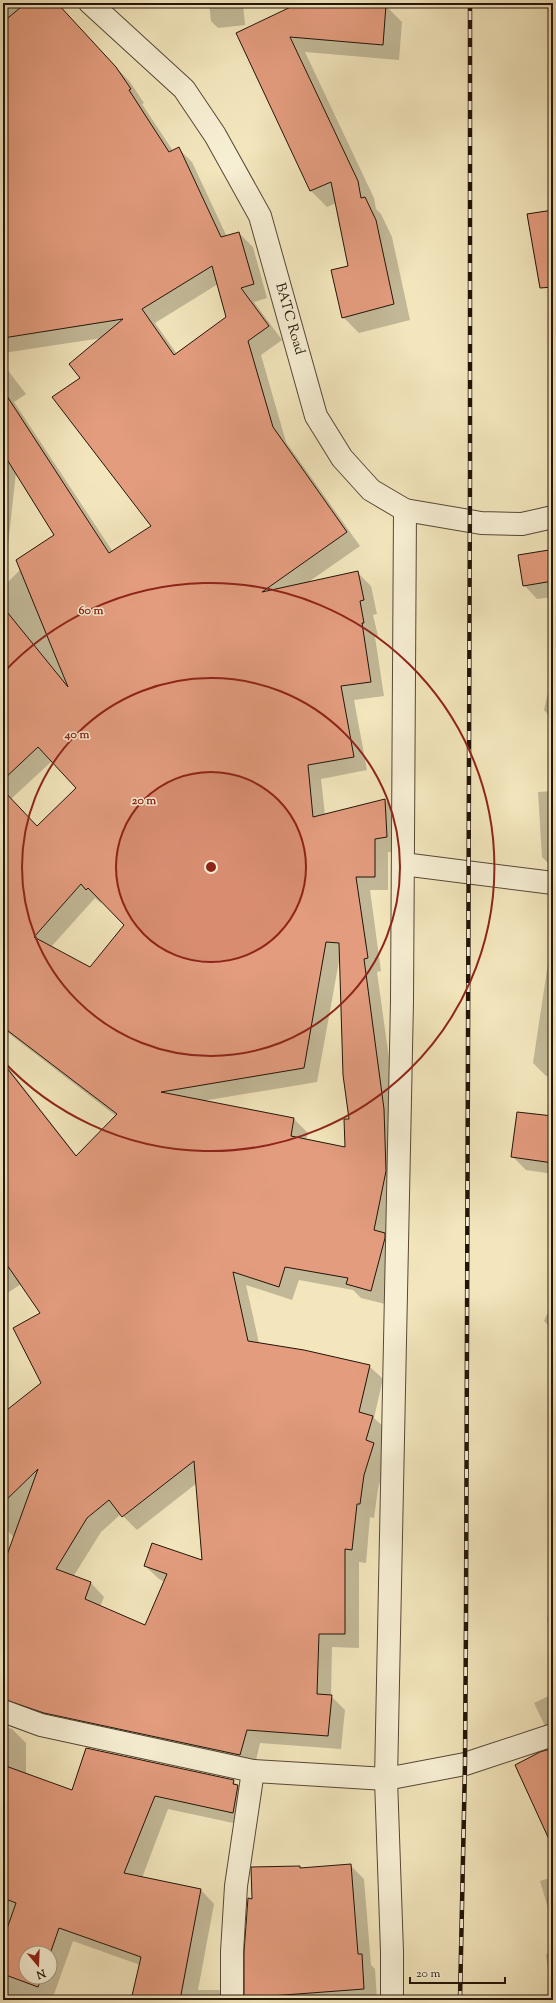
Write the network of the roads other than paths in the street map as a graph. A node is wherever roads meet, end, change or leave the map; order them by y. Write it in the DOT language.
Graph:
graph roads {
  1 [pos="90,3"];
  2 [pos="405,510"];
  3 [pos="553,517"];
  4 [pos="403,864"];
  5 [pos="553,883"];
  6 [pos="3,1711"];
  7 [pos="553,1735"];
  8 [pos="253,1771"];
  9 [pos="386,1779"];
  10 [pos="232,2000"];
  11 [pos="392,2000"];
  1 -- 2 [label="street, BATC Road"];
  2 -- 3 [label="street, BATC Road"];
  2 -- 4 [label="street"];
  4 -- 5 [label="street"];
  4 -- 9 [label="street"];
  6 -- 8 [label="street"];
  7 -- 9 [label="street"];
  8 -- 9 [label="street"];
  8 -- 10 [label="street"];
  9 -- 11 [label="street"];
}
